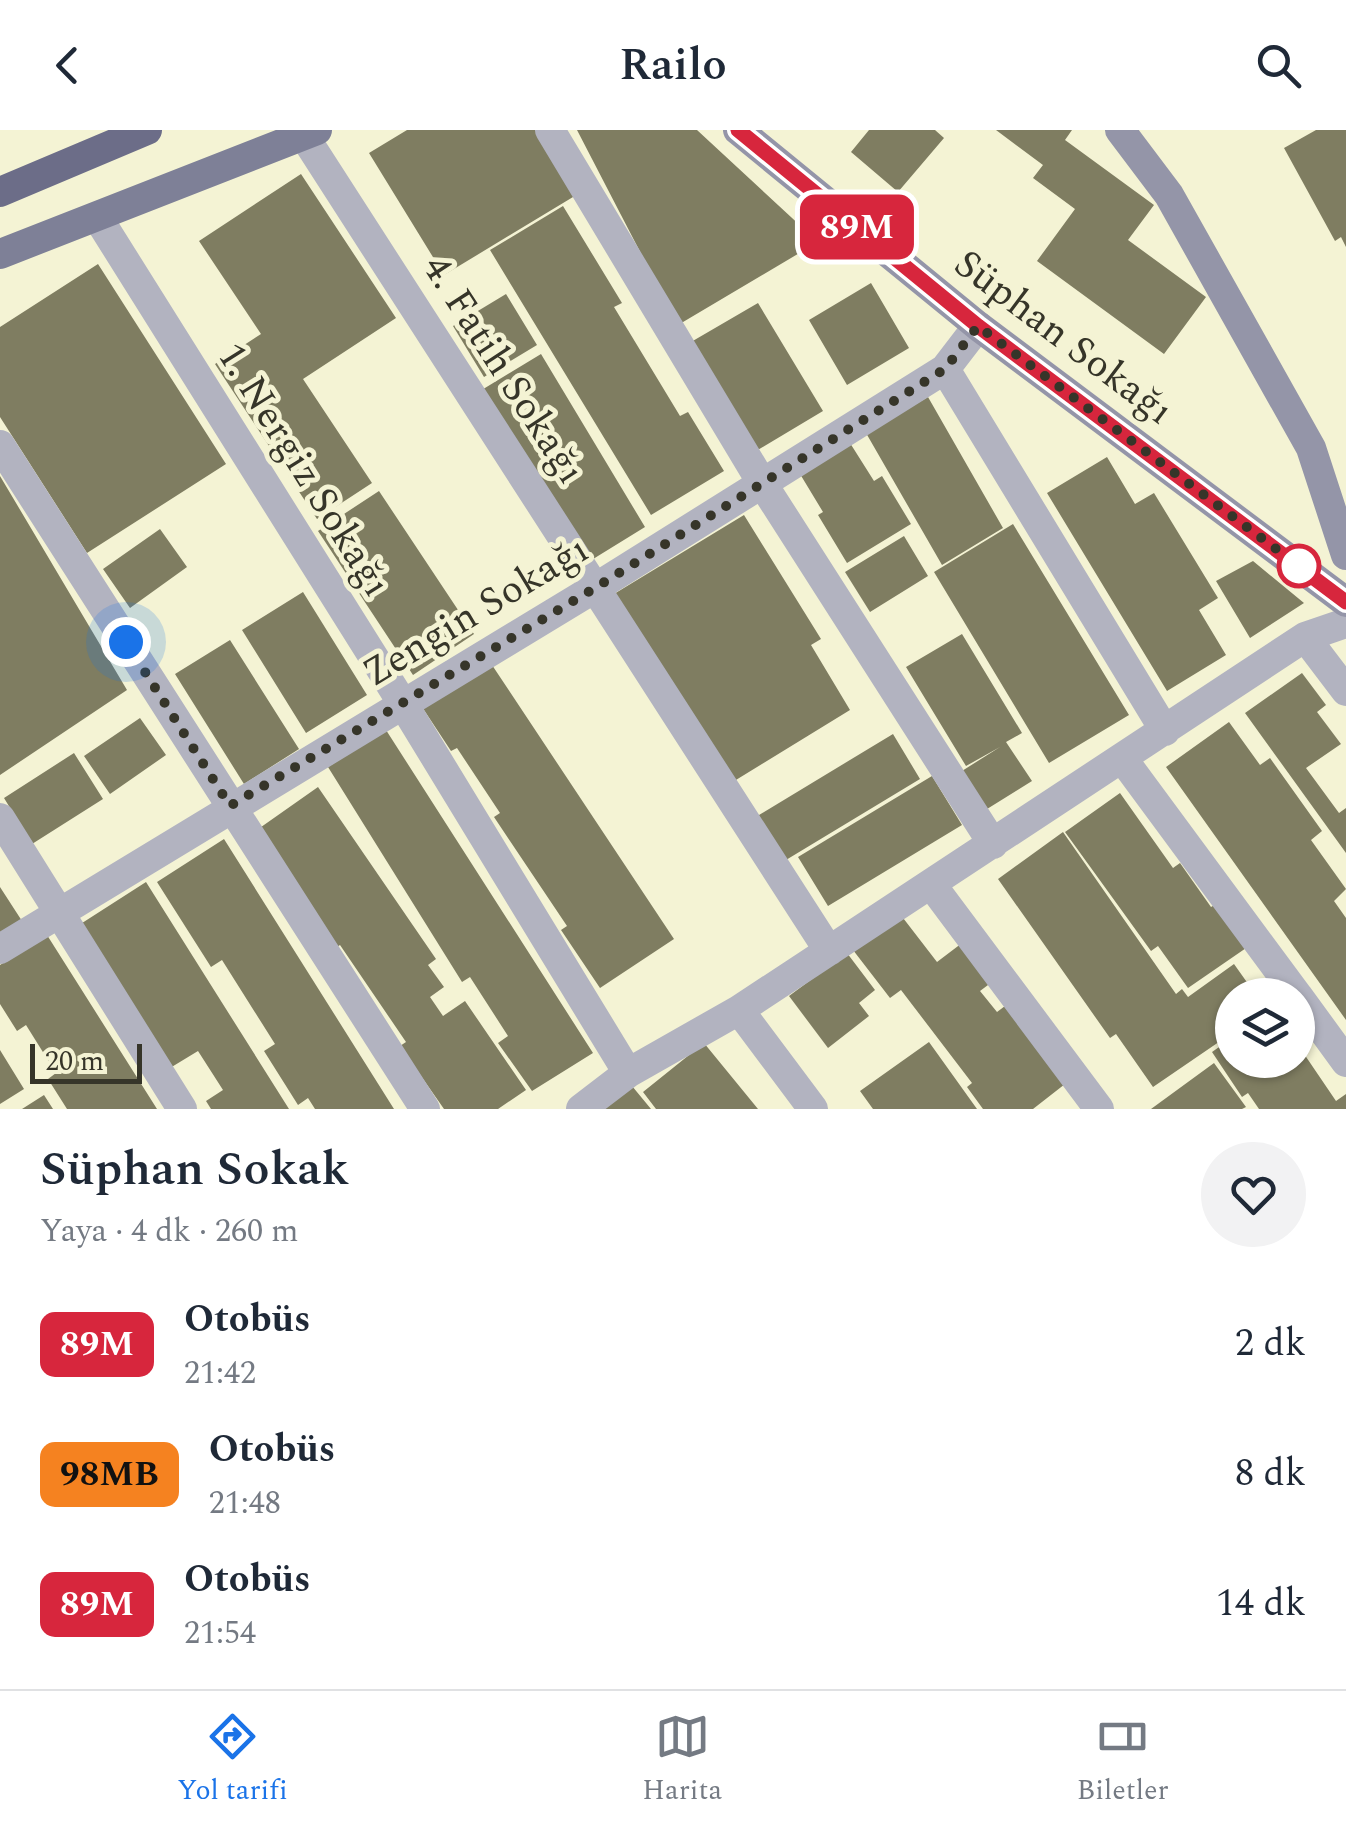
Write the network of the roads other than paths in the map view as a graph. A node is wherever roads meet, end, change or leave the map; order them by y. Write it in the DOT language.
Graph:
graph roads {
  1 [pos="147,130"];
  2 [pos="550,130"];
  3 [pos="738,130"];
  4 [pos="1120,130"];
  5 [pos="310,133"];
  6 [pos="0,192"];
  7 [pos="98,218"];
  8 [pos="0,254"];
  9 [pos="978,326"];
  10 [pos="945,369"];
  11 [pos="0,445"];
  12 [pos="762,484"];
  13 [pos="1346,555"];
  14 [pos="595,588"];
  15 [pos="1346,602"];
  16 [pos="1346,624"];
  17 [pos="1305,637"];
  18 [pos="1346,691"];
  19 [pos="403,704"];
  20 [pos="1165,731"];
  21 [pos="1122,758"];
  22 [pos="230,806"];
  23 [pos="0,818"];
  24 [pos="993,844"];
  25 [pos="931,884"];
  26 [pos="60,915"];
  27 [pos="0,950"];
  28 [pos="829,951"];
  29 [pos="1284,978"];
  30 [pos="739,1010"];
  31 [pos="1315,1020"];
  32 [pos="1346,1062"];
  33 [pos="628,1073"];
  34 [pos="182,1109"];
  35 [pos="425,1109"];
  36 [pos="581,1109"];
  37 [pos="813,1109"];
  38 [pos="1099,1109"];
  1 -- 6 [label="highway"];
  2 -- 12 [label="street"];
  3 -- 9 [label="main road, Süphan Sokağı"];
  4 -- 13 [label="main road"];
  5 -- 7 [label="main road"];
  5 -- 14 [label="street, 4. Fatih Sokağı"];
  7 -- 8 [label="main road"];
  7 -- 19 [label="street, 1. Nergiz Sokağı"];
  9 -- 10 [label="street, Zengin Sokağı"];
  9 -- 15 [label="main road, Süphan Sokağı"];
  10 -- 12 [label="street, Zengin Sokağı"];
  10 -- 20 [label="street"];
  11 -- 22 [label="street"];
  12 -- 14 [label="street, Zengin Sokağı"];
  12 -- 24 [label="street"];
  14 -- 19 [label="street, Zengin Sokağı"];
  14 -- 28 [label="street, 4. Fatih Sokağı"];
  16 -- 17 [label="street"];
  17 -- 18 [label="street"];
  17 -- 20 [label="street"];
  19 -- 22 [label="street, Zengin Sokağı"];
  19 -- 33 [label="street, 1. Nergiz Sokağı"];
  20 -- 21 [label="street"];
  21 -- 24 [label="street"];
  21 -- 29 [label="street"];
  22 -- 26 [label="street, Zengin Sokağı"];
  22 -- 35 [label="street"];
  23 -- 26 [label="street"];
  24 -- 25 [label="street"];
  25 -- 28 [label="street"];
  25 -- 38 [label="street"];
  26 -- 27 [label="street, Zengin Sokağı"];
  26 -- 34 [label="street"];
  28 -- 30 [label="street"];
  30 -- 33 [label="street"];
  30 -- 37 [label="street"];
  31 -- 32 [label="street"];
  33 -- 36 [label="street"];
}
